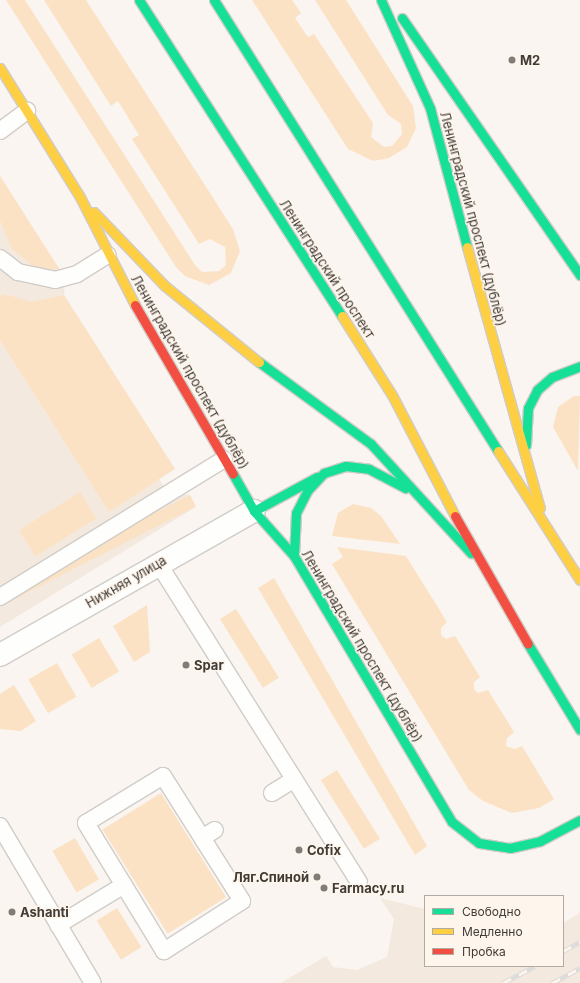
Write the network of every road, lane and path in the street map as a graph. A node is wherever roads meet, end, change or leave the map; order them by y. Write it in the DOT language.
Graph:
graph roads {
  1 [pos="140,0"];
  2 [pos="214,0"];
  3 [pos="381,0"];
  4 [pos="388,0"];
  5 [pos="0,68"];
  6 [pos="27,111"];
  7 [pos="0,131"];
  8 [pos="80,197"];
  9 [pos="107,255"];
  10 [pos="0,258"];
  11 [pos="580,275"];
  12 [pos="580,366"];
  13 [pos="224,459"];
  14 [pos="324,473"];
  15 [pos="530,480"];
  16 [pos="431,510"];
  17 [pos="254,511"];
  18 [pos="544,520"];
  19 [pos="294,556"];
  20 [pos="478,561"];
  21 [pos="158,563"];
  22 [pos="580,580"];
  23 [pos="0,598"];
  24 [pos="0,655"];
  25 [pos="580,730"];
  26 [pos="294,779"];
  27 [pos="272,793"];
  28 [pos="580,820"];
  29 [pos="0,826"];
  30 [pos="359,882"];
  31 [pos="124,885"];
  32 [pos="58,925"];
  33 [pos="93,983"];
  1 -- 20 [label="main road, Ленинградский проспект"];
  2 -- 18 [label="main road"];
  3 -- 15 [label="main road, Ленинградский проспект (дублёр)"];
  4 -- 11 [label="main road, Ленинградский проспект (дублёр)"];
  5 -- 6 [label="main road, Ленинградский проспект (дублёр)"];
  6 -- 7 [label="lane"];
  6 -- 8 [label="main road, Ленинградский проспект (дублёр)"];
  8 -- 9 [label="main road, Ленинградский проспект (дублёр)"];
  8 -- 16 [label="main road, Ленинградский проспект (дублёр)"];
  9 -- 10 [label="lane"];
  9 -- 13 [label="main road, Ленинградский проспект (дублёр)"];
  12 -- 15 [label="main road"];
  13 -- 17 [label="main road, Ленинградский проспект (дублёр)"];
  13 -- 23 [label="lane"];
  14 -- 16 [label="main road"];
  14 -- 17 [label="main road"];
  14 -- 19 [label="main road"];
  15 -- 18 [label="main road, Ленинградский проспект (дублёр)"];
  16 -- 20 [label="main road, Ленинградский проспект (дублёр)"];
  17 -- 19 [label="main road, Ленинградский проспект (дублёр)"];
  17 -- 21 [label="street, Нижняя улица"];
  18 -- 22 [label="main road"];
  19 -- 28 [label="main road, Ленинградский проспект (дублёр)"];
  20 -- 25 [label="main road"];
  21 -- 24 [label="street, Нижняя улица"];
  21 -- 26 [label="lane"];
  26 -- 27 [label="lane"];
  26 -- 30 [label="lane"];
  29 -- 32 [label="lane"];
  31 -- 31 [label="lane"];
  31 -- 32 [label="lane"];
  32 -- 33 [label="lane"];
}
